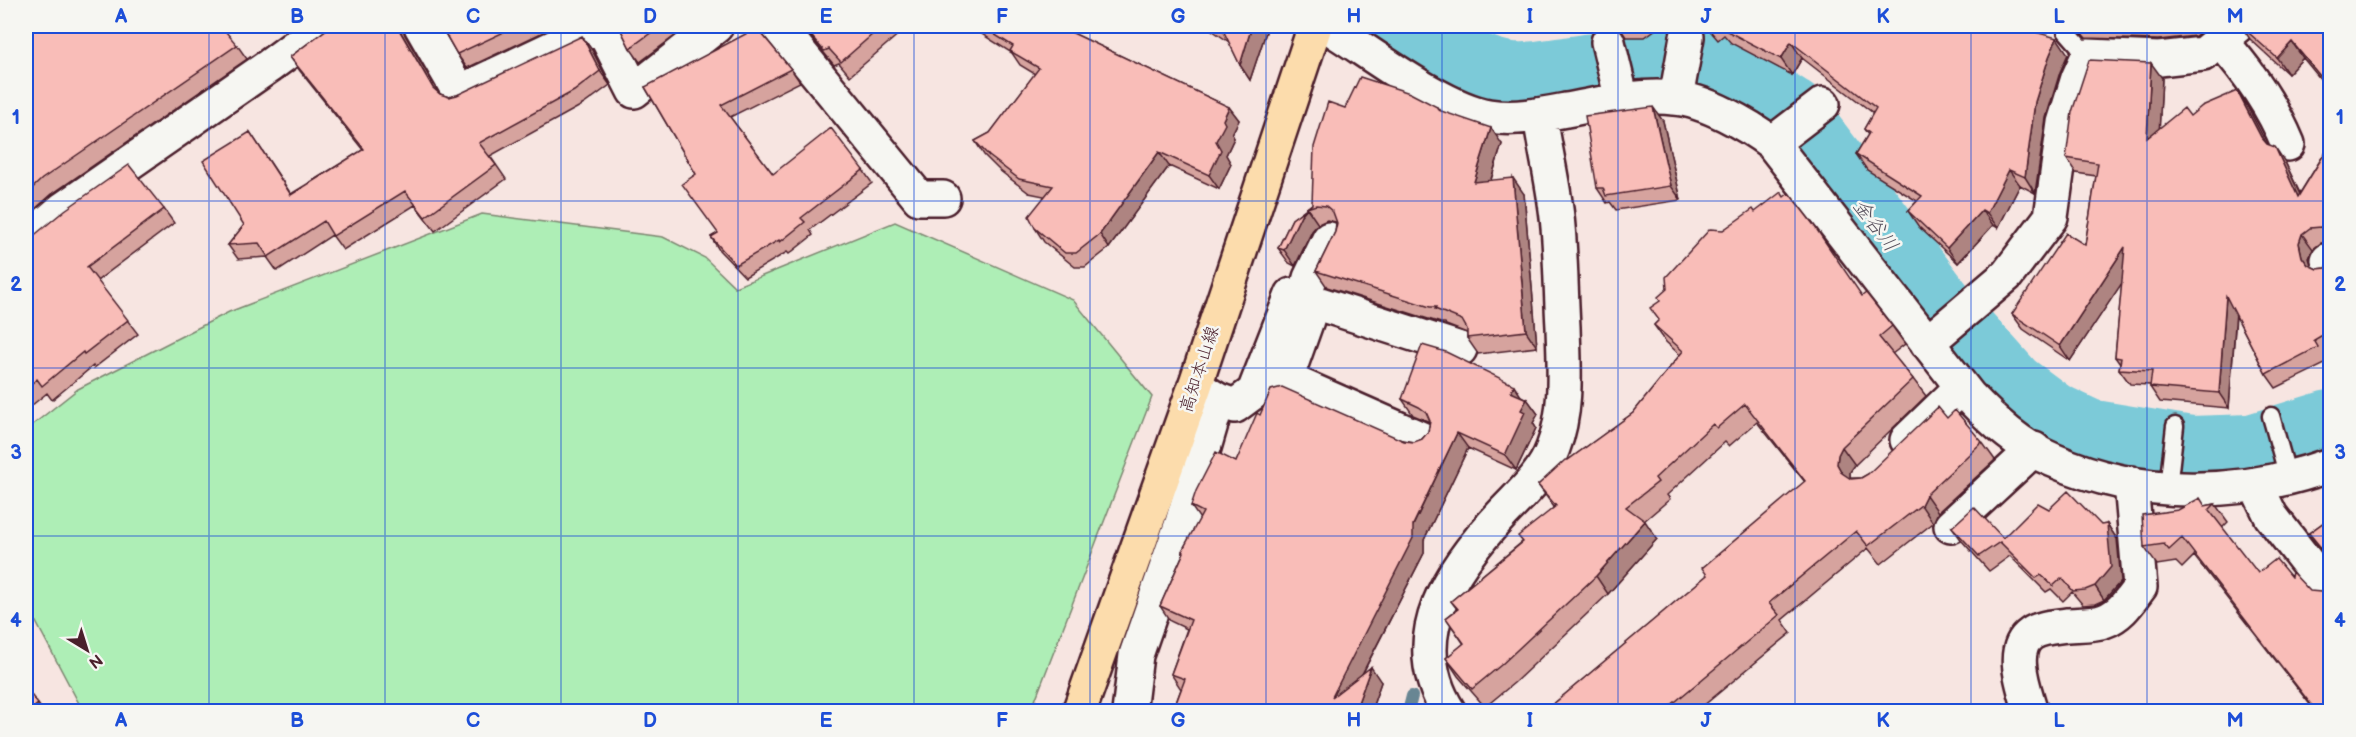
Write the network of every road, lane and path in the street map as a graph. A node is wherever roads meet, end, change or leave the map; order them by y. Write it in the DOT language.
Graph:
graph roads {
  1 [pos="323,26"];
  2 [pos="421,26"];
  3 [pos="600,26"];
  4 [pos="716,26"];
  5 [pos="778,26"];
  6 [pos="1315,26"];
  7 [pos="1330,26"];
  8 [pos="2066,31"];
  9 [pos="2229,33"];
  10 [pos="1687,37"];
  11 [pos="1608,42"];
  12 [pos="2088,56"];
  13 [pos="1677,91"];
  14 [pos="1621,94"];
  15 [pos="1823,104"];
  16 [pos="1540,115"];
  17 [pos="1776,140"];
  18 [pos="2288,144"];
  19 [pos="943,198"];
  20 [pos="1329,239"];
  21 [pos="26,241"];
  22 [pos="1304,299"];
  23 [pos="1931,339"];
  24 [pos="1460,349"];
  25 [pos="1962,387"];
  26 [pos="1206,393"];
  27 [pos="2271,416"];
  28 [pos="2175,426"];
  29 [pos="1422,439"];
  30 [pos="2034,449"];
  31 [pos="1885,461"];
  32 [pos="2331,465"];
  33 [pos="2286,471"];
  34 [pos="2169,480"];
  35 [pos="2131,483"];
  36 [pos="2256,485"];
  37 [pos="1951,526"];
  38 [pos="2331,592"];
  39 [pos="1436,705"];
  40 [pos="1079,711"];
  41 [pos="1129,711"];
  42 [pos="2031,711"];
  1 -- 21 [label="street"];
  2 -- 3 [label="street"];
  3 -- 4 [label="street"];
  5 -- 19 [label="street"];
  6 -- 26 [label="main road, 高知本山線"];
  7 -- 16 [label="street"];
  8 -- 12 [label="lane"];
  9 -- 12 [label="street"];
  9 -- 18 [label="street"];
  10 -- 13 [label="street"];
  11 -- 14 [label="street"];
  12 -- 23 [label="street"];
  13 -- 14 [label="street"];
  13 -- 17 [label="street"];
  14 -- 16 [label="street"];
  15 -- 17 [label="street"];
  16 -- 39 [label="street"];
  17 -- 23 [label="street"];
  20 -- 22 [label="street"];
  22 -- 24 [label="street"];
  22 -- 26 [label="street"];
  22 -- 29 [label="street"];
  23 -- 25 [label="street"];
  25 -- 30 [label="street"];
  25 -- 31 [label="street"];
  26 -- 40 [label="main road, 高知本山線"];
  26 -- 41 [label="street"];
  27 -- 33 [label="lane"];
  28 -- 34 [label="lane"];
  30 -- 35 [label="street"];
  30 -- 37 [label="street"];
  32 -- 33 [label="street"];
  33 -- 36 [label="street"];
  34 -- 35 [label="street"];
  34 -- 36 [label="street"];
  35 -- 42 [label="street"];
  36 -- 38 [label="street"];
}
